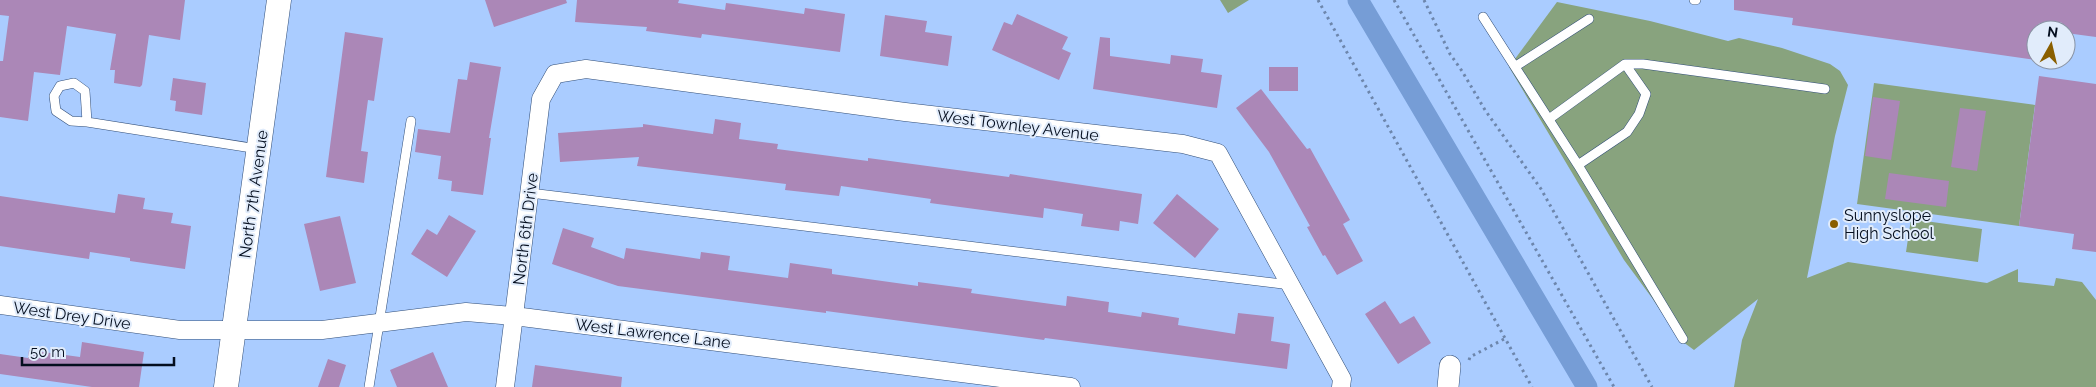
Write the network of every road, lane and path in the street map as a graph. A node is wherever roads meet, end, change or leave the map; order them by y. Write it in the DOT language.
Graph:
graph roads {
  1 [pos="279,0"];
  2 [pos="1318,0"];
  3 [pos="1394,0"];
  4 [pos="1424,0"];
  5 [pos="1483,17"];
  6 [pos="1588,19"];
  7 [pos="1625,64"];
  8 [pos="1516,66"];
  9 [pos="555,74"];
  10 [pos="1825,90"];
  11 [pos="1549,119"];
  12 [pos="411,121"];
  13 [pos="87,122"];
  14 [pos="259,149"];
  15 [pos="1578,165"];
  16 [pos="530,193"];
  17 [pos="1291,285"];
  18 [pos="0,305"];
  19 [pos="514,316"];
  20 [pos="378,322"];
  21 [pos="234,330"];
  22 [pos="1506,338"];
  23 [pos="1683,339"];
  24 [pos="1450,366"];
  25 [pos="226,387"];
  26 [pos="369,387"];
  27 [pos="505,387"];
  28 [pos="1071,387"];
  29 [pos="1342,387"];
  30 [pos="1448,387"];
  31 [pos="1532,387"];
  32 [pos="1614,387"];
  33 [pos="1652,387"];
  1 -- 14 [label="main road, North 7th Avenue"];
  2 -- 22 [label="path"];
  3 -- 32 [label="path"];
  4 -- 33 [label="path"];
  5 -- 8 [label="lane"];
  6 -- 8 [label="lane"];
  7 -- 10 [label="lane"];
  7 -- 11 [label="lane"];
  7 -- 15 [label="lane"];
  8 -- 11 [label="lane"];
  9 -- 16 [label="street, North 6th Drive"];
  9 -- 17 [label="street, West Townley Avenue"];
  11 -- 15 [label="lane"];
  12 -- 20 [label="lane"];
  13 -- 13 [label="lane"];
  13 -- 14 [label="lane"];
  14 -- 21 [label="main road, North 7th Avenue"];
  15 -- 23 [label="lane"];
  16 -- 17 [label="lane"];
  16 -- 19 [label="street, North 6th Drive"];
  17 -- 29 [label="street, West Townley Avenue"];
  18 -- 21 [label="street, West Drey Drive"];
  19 -- 20 [label="street, West Lawrence Lane"];
  19 -- 27 [label="street, North 6th Drive"];
  19 -- 28 [label="street, West Lawrence Lane"];
  20 -- 21 [label="street, West Lawrence Lane"];
  20 -- 26 [label="lane"];
  21 -- 25 [label="main road, North 7th Avenue"];
  22 -- 24 [label="path"];
  22 -- 31 [label="path"];
  24 -- 30 [label="street"];
}
